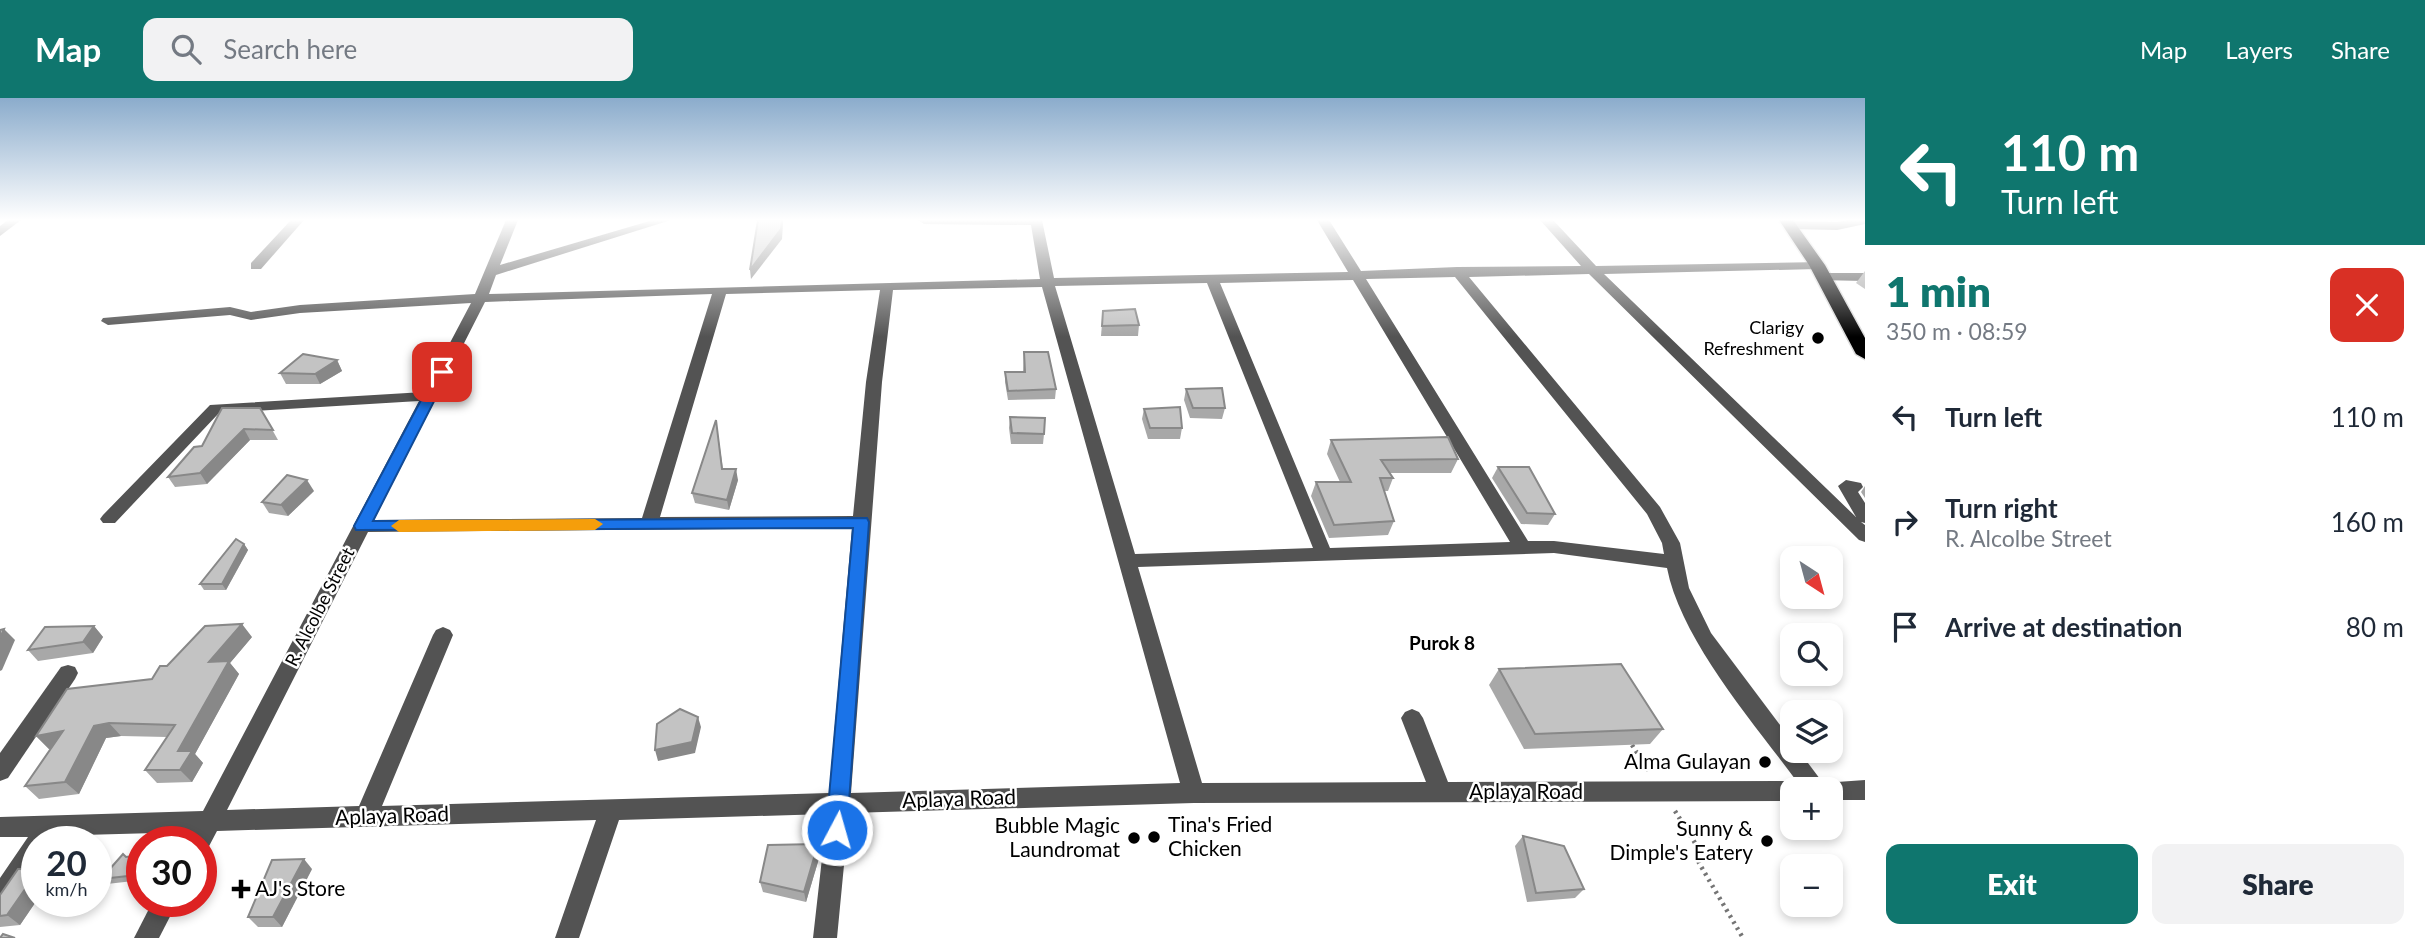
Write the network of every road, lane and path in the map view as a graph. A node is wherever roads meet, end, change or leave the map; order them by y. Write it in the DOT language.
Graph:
graph roads {
  1 [pos="262,259"];
  2 [pos="497,259"];
  3 [pos="532,259"];
  4 [pos="1043,259"];
  5 [pos="1346,259"];
  6 [pos="1582,259"];
  7 [pos="1812,259"];
  8 [pos="256,266"];
  9 [pos="1590,268"];
  10 [pos="492,271"];
  11 [pos="1457,271"];
  12 [pos="1820,271"];
  13 [pos="1354,274"];
  14 [pos="1865,277"];
  15 [pos="1212,279"];
  16 [pos="1048,284"];
  17 [pos="887,287"];
  18 [pos="720,290"];
  19 [pos="480,298"];
  20 [pos="108,321"];
  21 [pos="1865,354"];
  22 [pos="430,396"];
  23 [pos="1854,488"];
  24 [pos="109,519"];
  25 [pos="861,522"];
  26 [pos="649,524"];
  27 [pos="362,526"];
  28 [pos="1863,528"];
  29 [pos="1523,548"];
  30 [pos="1324,554"];
  31 [pos="1127,561"];
  32 [pos="1674,562"];
  33 [pos="443,635"];
  34 [pos="68,673"];
  35 [pos="1412,718"];
  36 [pos="1632,745"];
  37 [pos="0,771"];
  38 [pos="1806,777"];
  39 [pos="1780,790"];
  40 [pos="1843,790"];
  41 [pos="1865,790"];
  42 [pos="1662,792"];
  43 [pos="1194,793"];
  44 [pos="1441,793"];
  45 [pos="839,803"];
  46 [pos="611,809"];
  47 [pos="366,816"];
  48 [pos="211,821"];
  49 [pos="208,826"];
  50 [pos="0,827"];
  51 [pos="112,830"];
  52 [pos="21,832"];
  53 [pos="21,867"];
  54 [pos="0,899"];
  55 [pos="157,917"];
  56 [pos="146,938"];
  57 [pos="567,938"];
  58 [pos="825,938"];
  59 [pos="1743,938"];
  1 -- 8 [label="street"];
  2 -- 10 [label="street, R. Alcolbe Street"];
  3 -- 10 [label="street"];
  4 -- 16 [label="street"];
  5 -- 13 [label="street"];
  6 -- 9 [label="street"];
  7 -- 12 [label="highway"];
  9 -- 11 [label="street"];
  9 -- 12 [label="street"];
  9 -- 28 [label="street"];
  10 -- 19 [label="street, R. Alcolbe Street"];
  11 -- 13 [label="street"];
  11 -- 32 [label="street"];
  12 -- 14 [label="street"];
  12 -- 21 [label="highway"];
  13 -- 15 [label="street"];
  13 -- 29 [label="street"];
  15 -- 16 [label="street"];
  15 -- 30 [label="street"];
  16 -- 17 [label="street"];
  16 -- 31 [label="street"];
  17 -- 18 [label="street"];
  17 -- 25 [label="street"];
  18 -- 19 [label="street"];
  18 -- 26 [label="street"];
  19 -- 20 [label="street"];
  19 -- 22 [label="street, R. Alcolbe Street"];
  22 -- 24 [label="street"];
  22 -- 27 [label="street, R. Alcolbe Street"];
  23 -- 28 [label="street"];
  25 -- 26 [label="street"];
  25 -- 45 [label="street"];
  26 -- 27 [label="street"];
  27 -- 48 [label="street, R. Alcolbe Street"];
  29 -- 30 [label="street"];
  29 -- 32 [label="street"];
  30 -- 31 [label="street"];
  31 -- 43 [label="street"];
  32 -- 38 [label="street"];
  33 -- 47 [label="street"];
  34 -- 37 [label="street"];
  35 -- 44 [label="street"];
  36 -- 42 [label="path"];
  39 -- 42 [label="street, Aplaya Road"];
  40 -- 41 [label="street"];
  42 -- 44 [label="street, Aplaya Road"];
  42 -- 59 [label="path"];
  43 -- 44 [label="street, Aplaya Road"];
  43 -- 45 [label="street, Aplaya Road"];
  45 -- 46 [label="street, Aplaya Road"];
  45 -- 58 [label="street"];
  46 -- 47 [label="street, Aplaya Road"];
  46 -- 57 [label="street"];
  47 -- 48 [label="street, Aplaya Road"];
  48 -- 49 [label="street, R. Alcolbe Street"];
  48 -- 51 [label="street, Aplaya Road"];
  50 -- 52 [label="street, Aplaya Road"];
  53 -- 54 [label="street"];
  55 -- 56 [label="street"];
}
